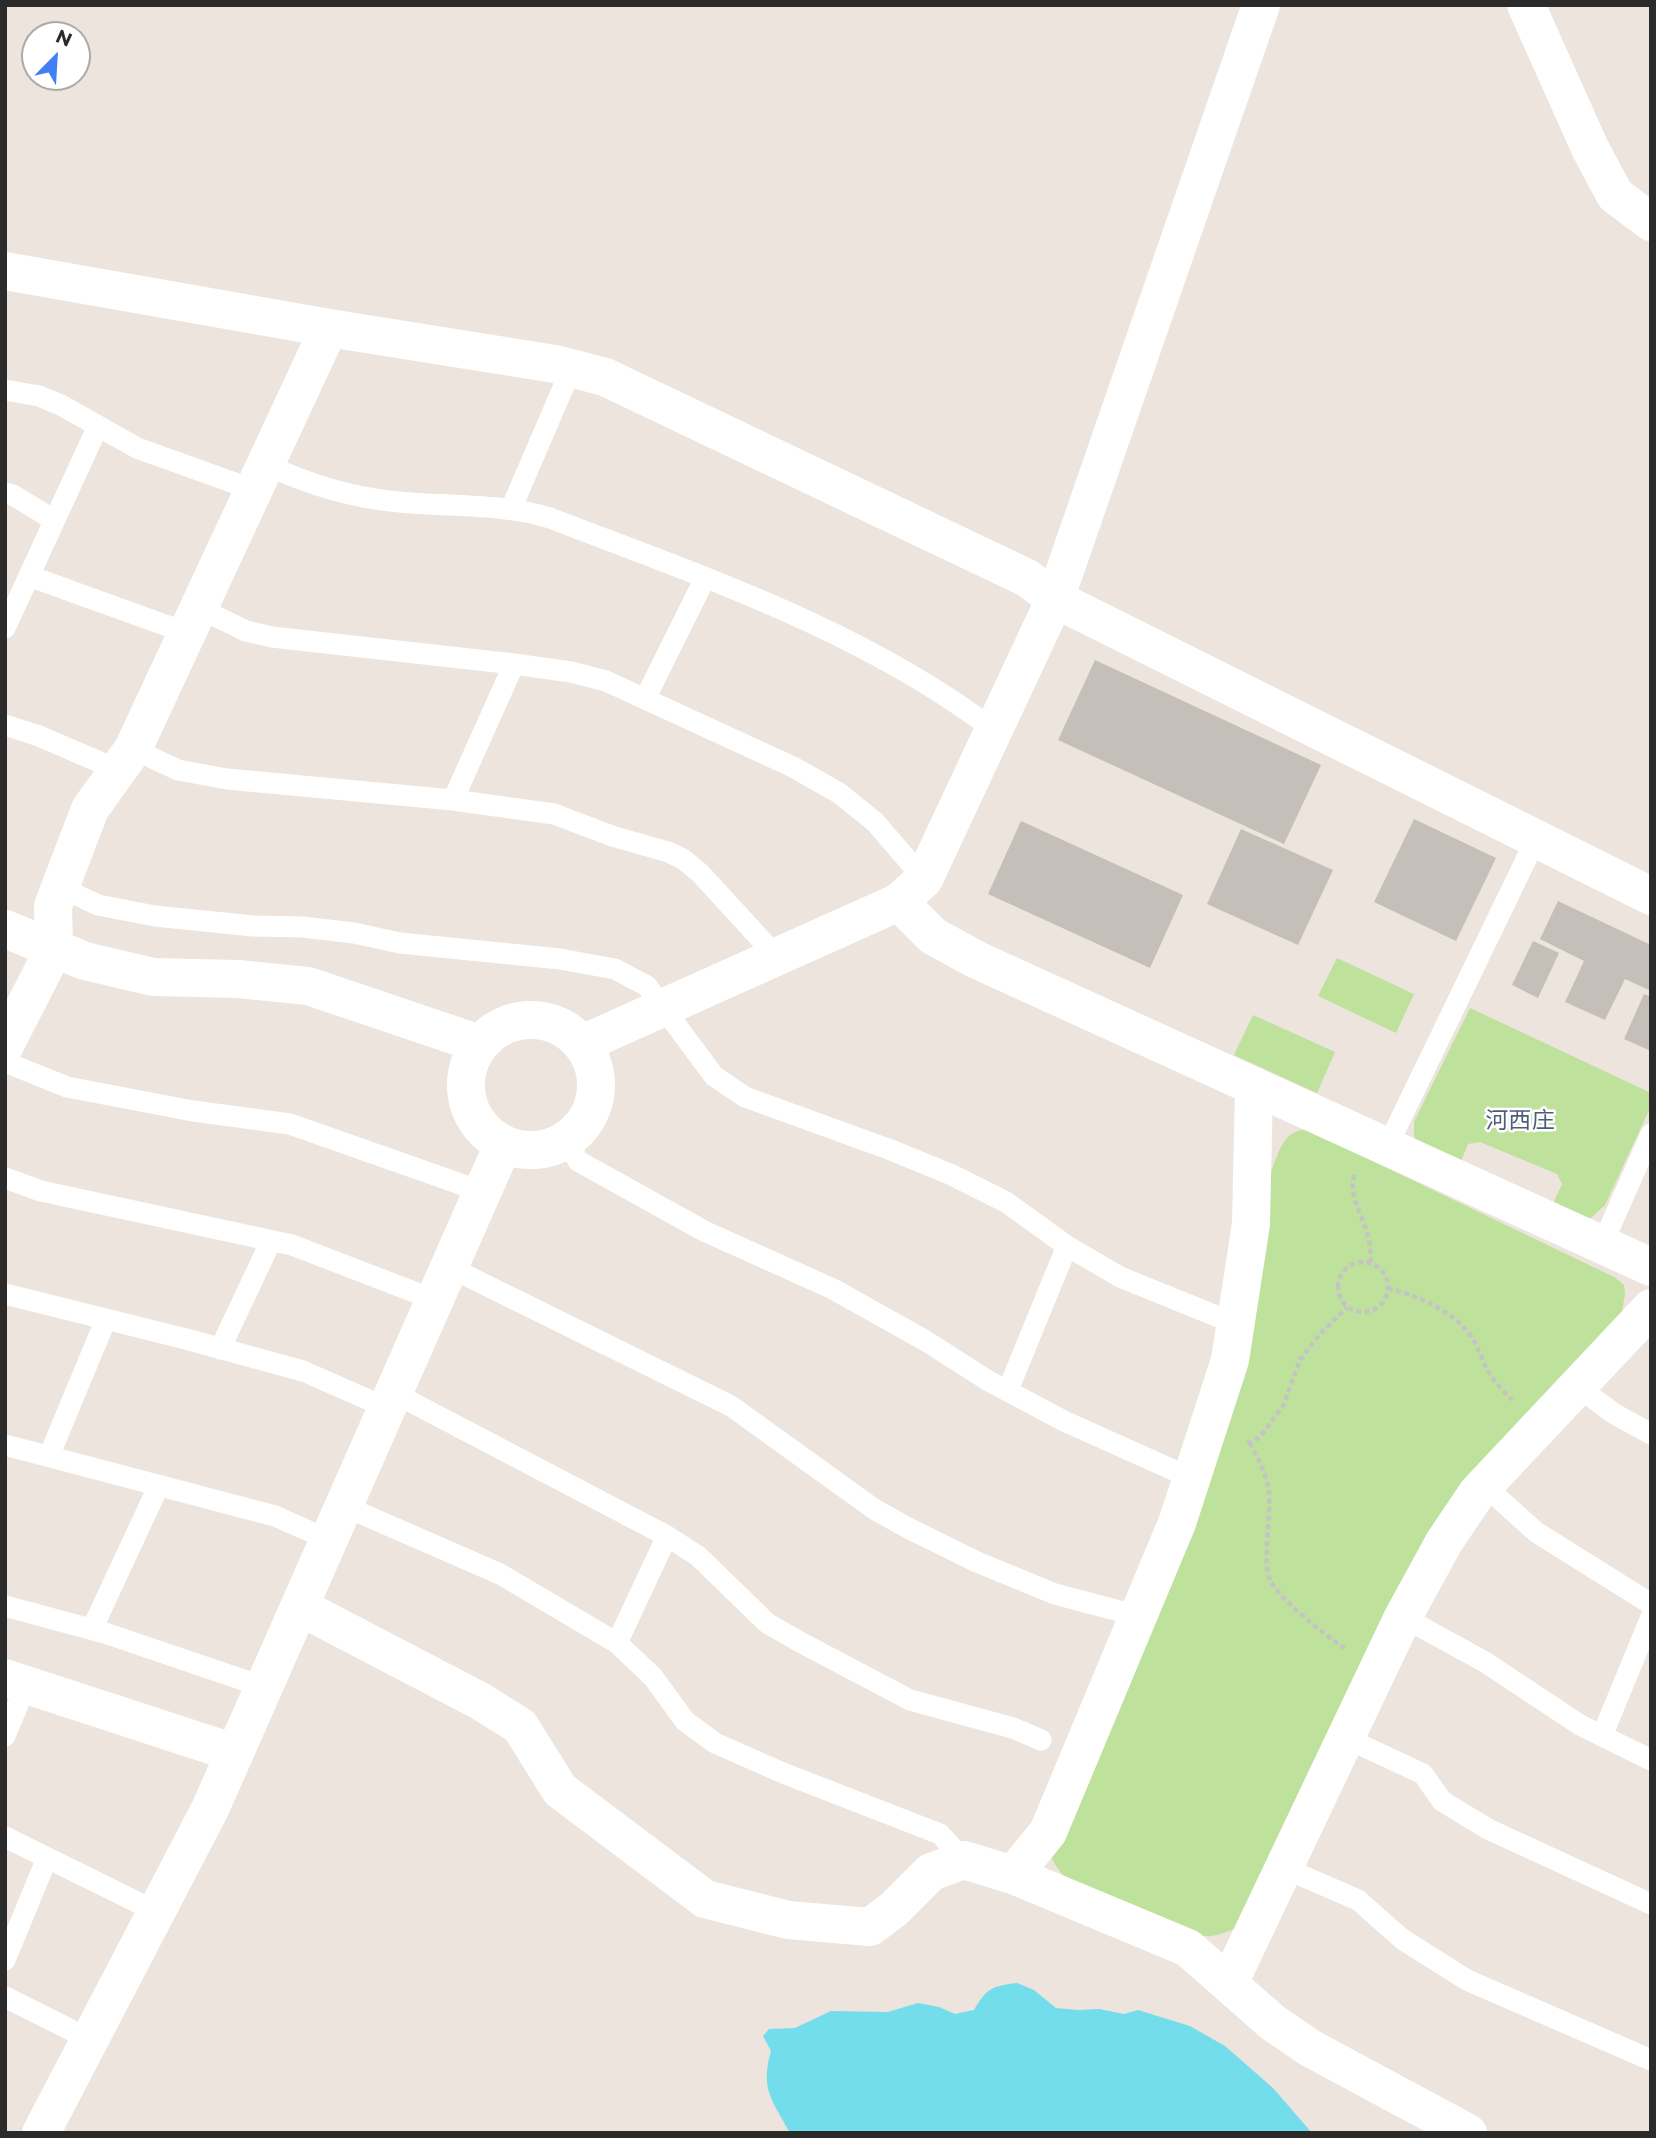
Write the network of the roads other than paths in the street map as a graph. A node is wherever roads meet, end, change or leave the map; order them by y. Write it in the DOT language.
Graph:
graph roads {
  1 [pos="1261,5"];
  2 [pos="1526,5"];
  3 [pos="1651,222"];
  4 [pos="5,271"];
  5 [pos="329,328"];
  6 [pos="572,367"];
  7 [pos="5,390"];
  8 [pos="98,426"];
  9 [pos="260,477"];
  10 [pos="5,493"];
  11 [pos="511,509"];
  12 [pos="54,520"];
  13 [pos="29,576"];
  14 [pos="705,578"];
  15 [pos="1055,599"];
  16 [pos="8,615"];
  17 [pos="193,620"];
  18 [pos="514,664"];
  19 [pos="645,699"];
  20 [pos="5,725"];
  21 [pos="994,730"];
  22 [pos="125,760"];
  23 [pos="453,800"];
  24 [pos="1536,839"];
  25 [pos="60,887"];
  26 [pos="911,891"];
  27 [pos="1651,896"];
  28 [pos="22,931"];
  29 [pos="778,957"];
  30 [pos="663,1008"];
  31 [pos="480,1044"];
  32 [pos="582,1044"];
  33 [pos="5,1045"];
  34 [pos="5,1062"];
  35 [pos="1254,1086"];
  36 [pos="1651,1134"];
  37 [pos="567,1140"];
  38 [pos="1378,1143"];
  39 [pos="503,1145"];
  40 [pos="5,1178"];
  41 [pos="483,1192"];
  42 [pos="271,1241"];
  43 [pos="1602,1245"];
  44 [pos="1067,1246"];
  45 [pos="1651,1267"];
  46 [pos="442,1284"];
  47 [pos="5,1294"];
  48 [pos="1651,1308"];
  49 [pos="106,1319"];
  50 [pos="1236,1324"];
  51 [pos="220,1349"];
  52 [pos="1577,1386"];
  53 [pos="1009,1390"];
  54 [pos="391,1400"];
  55 [pos="1651,1434"];
  56 [pos="5,1445"];
  57 [pos="49,1456"];
  58 [pos="1196,1463"];
  59 [pos="159,1485"];
  60 [pos="1484,1485"];
  61 [pos="336,1523"];
  62 [pos="667,1536"];
  63 [pos="1651,1604"];
  64 [pos="5,1606"];
  65 [pos="299,1607"];
  66 [pos="1138,1616"];
  67 [pos="1651,1616"];
  68 [pos="1403,1617"];
  69 [pos="92,1629"];
  70 [pos="617,1643"];
  71 [pos="16,1682"];
  72 [pos="264,1687"];
  73 [pos="5,1736"];
  74 [pos="1602,1736"];
  75 [pos="1346,1738"];
  76 [pos="1041,1740"];
  77 [pos="235,1753"];
  78 [pos="1651,1760"];
  79 [pos="5,1837"];
  80 [pos="47,1858"];
  81 [pos="964,1860"];
  82 [pos="1284,1868"];
  83 [pos="1013,1875"];
  84 [pos="1651,1904"];
  85 [pos="157,1912"];
  86 [pos="5,1961"];
  87 [pos="1229,1983"];
  88 [pos="5,1997"];
  89 [pos="91,2040"];
  90 [pos="1651,2060"];
  91 [pos="41,2133"];
  92 [pos="1468,2133"];
  1 -- 15 [label="street"];
  2 -- 3 [label="street"];
  4 -- 5 [label="street"];
  5 -- 6 [label="street"];
  5 -- 9 [label="street"];
  6 -- 11 [label="lane"];
  6 -- 15 [label="street"];
  7 -- 8 [label="lane"];
  8 -- 9 [label="lane"];
  8 -- 12 [label="lane"];
  9 -- 11 [label="lane"];
  9 -- 17 [label="street"];
  10 -- 12 [label="lane"];
  11 -- 14 [label="lane"];
  12 -- 13 [label="lane"];
  13 -- 16 [label="lane"];
  13 -- 17 [label="lane"];
  14 -- 19 [label="lane"];
  14 -- 21 [label="lane"];
  15 -- 21 [label="street"];
  15 -- 24 [label="street"];
  17 -- 18 [label="lane"];
  17 -- 22 [label="street"];
  18 -- 19 [label="lane"];
  18 -- 23 [label="lane"];
  19 -- 26 [label="lane"];
  20 -- 22 [label="lane"];
  21 -- 26 [label="street"];
  22 -- 23 [label="lane"];
  22 -- 25 [label="street"];
  23 -- 29 [label="lane"];
  24 -- 27 [label="street"];
  24 -- 38 [label="lane"];
  25 -- 28 [label="street"];
  25 -- 30 [label="lane"];
  26 -- 29 [label="street"];
  26 -- 35 [label="street"];
  28 -- 31 [label="street"];
  28 -- 33 [label="street"];
  29 -- 30 [label="street"];
  30 -- 32 [label="street"];
  30 -- 44 [label="lane"];
  31 -- 32 [label="street"];
  31 -- 39 [label="street"];
  32 -- 37 [label="street"];
  34 -- 41 [label="lane"];
  35 -- 38 [label="street"];
  35 -- 50 [label="street"];
  36 -- 43 [label="lane"];
  37 -- 39 [label="street"];
  37 -- 53 [label="lane"];
  38 -- 43 [label="street"];
  39 -- 41 [label="street"];
  40 -- 42 [label="lane"];
  41 -- 46 [label="street"];
  42 -- 46 [label="lane"];
  42 -- 51 [label="lane"];
  43 -- 45 [label="street"];
  44 -- 50 [label="lane"];
  44 -- 53 [label="lane"];
  46 -- 54 [label="street"];
  46 -- 66 [label="lane"];
  47 -- 49 [label="lane"];
  48 -- 52 [label="street"];
  49 -- 51 [label="lane"];
  49 -- 57 [label="lane"];
  50 -- 58 [label="street"];
  51 -- 54 [label="lane"];
  52 -- 55 [label="lane"];
  52 -- 60 [label="street"];
  53 -- 58 [label="lane"];
  54 -- 61 [label="street"];
  54 -- 62 [label="lane"];
  56 -- 57 [label="lane"];
  57 -- 59 [label="lane"];
  58 -- 66 [label="street"];
  59 -- 61 [label="lane"];
  59 -- 69 [label="lane"];
  60 -- 63 [label="lane"];
  60 -- 68 [label="street"];
  61 -- 65 [label="street"];
  61 -- 70 [label="lane"];
  62 -- 70 [label="lane"];
  62 -- 76 [label="lane"];
  64 -- 69 [label="lane"];
  65 -- 72 [label="street"];
  65 -- 81 [label="street"];
  66 -- 83 [label="street"];
  67 -- 74 [label="lane"];
  68 -- 74 [label="lane"];
  68 -- 75 [label="street"];
  69 -- 72 [label="lane"];
  70 -- 81 [label="lane"];
  71 -- 73 [label="lane"];
  71 -- 77 [label="street"];
  72 -- 77 [label="street"];
  74 -- 78 [label="lane"];
  75 -- 82 [label="street"];
  75 -- 84 [label="lane"];
  77 -- 85 [label="street"];
  79 -- 80 [label="lane"];
  80 -- 85 [label="lane"];
  80 -- 86 [label="lane"];
  81 -- 83 [label="street"];
  82 -- 87 [label="street"];
  82 -- 90 [label="lane"];
  83 -- 87 [label="street"];
  85 -- 89 [label="street"];
  87 -- 92 [label="street"];
  88 -- 89 [label="lane"];
  89 -- 91 [label="street"];
}
